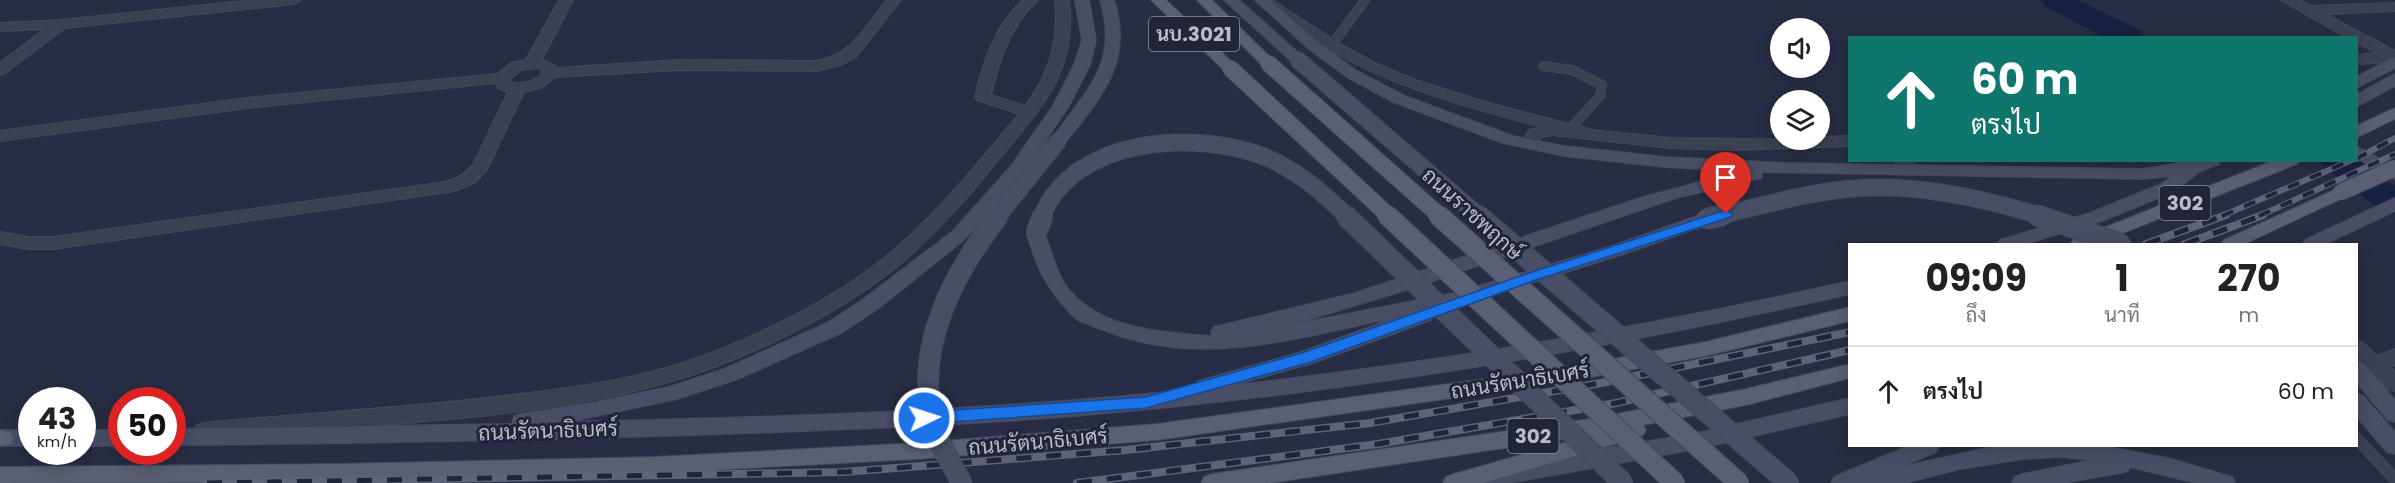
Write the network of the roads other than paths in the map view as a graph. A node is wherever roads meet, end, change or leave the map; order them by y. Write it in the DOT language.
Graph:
graph roads {
  1 [pos="294,0"];
  2 [pos="566,0"];
  3 [pos="894,0"];
  4 [pos="1030,0"];
  5 [pos="1062,0"];
  6 [pos="1082,0"];
  7 [pos="1107,0"];
  8 [pos="1158,0"];
  9 [pos="1204,0"];
  10 [pos="1231,0"];
  11 [pos="1263,0"];
  12 [pos="1365,0"];
  13 [pos="2288,0"];
  14 [pos="2395,7"];
  15 [pos="2308,11"];
  16 [pos="61,24"];
  17 [pos="0,27"];
  18 [pos="2354,36"];
  19 [pos="2358,38"];
  20 [pos="1332,46"];
  21 [pos="2394,58"];
  22 [pos="2358,60"];
  23 [pos="532,63"];
  24 [pos="1543,66"];
  25 [pos="0,70"];
  26 [pos="551,73"];
  27 [pos="502,78"];
  28 [pos="2395,79"];
  29 [pos="2358,82"];
  30 [pos="518,88"];
  31 [pos="2358,101"];
  32 [pos="1028,112"];
  33 [pos="2395,112"];
  34 [pos="1570,129"];
  35 [pos="2358,132"];
  36 [pos="1587,134"];
  37 [pos="0,136"];
  38 [pos="1848,141"];
  39 [pos="1529,144"];
  40 [pos="2358,152"];
  41 [pos="2208,162"];
  42 [pos="2286,162"];
  43 [pos="1906,165"];
  44 [pos="1784,168"];
  45 [pos="2193,168"];
  46 [pos="2395,168"];
  47 [pos="2395,174"];
  48 [pos="2395,204"];
  49 [pos="0,238"];
  50 [pos="2009,243"];
  51 [pos="2082,243"];
  52 [pos="2118,243"];
  53 [pos="2232,243"];
  54 [pos="2315,243"];
  55 [pos="1531,277"];
  56 [pos="1848,287"];
  57 [pos="1848,314"];
  58 [pos="1156,339"];
  59 [pos="2358,352"];
  60 [pos="2395,356"];
  61 [pos="2366,367"];
  62 [pos="1848,372"];
  63 [pos="2395,384"];
  64 [pos="1746,397"];
  65 [pos="1146,402"];
  66 [pos="2358,403"];
  67 [pos="1848,406"];
  68 [pos="2395,414"];
  69 [pos="186,434"];
  70 [pos="186,436"];
  71 [pos="388,436"];
  72 [pos="1,438"];
  73 [pos="18,438"];
  74 [pos="2358,440"];
  75 [pos="2395,446"];
  76 [pos="1926,447"];
  77 [pos="2168,466"];
  78 [pos="0,476"];
  79 [pos="2395,479"];
  80 [pos="962,483"];
  81 [pos="1212,483"];
  82 [pos="1454,483"];
  83 [pos="1623,483"];
  84 [pos="1675,483"];
  85 [pos="1739,483"];
  86 [pos="1789,483"];
  87 [pos="1842,483"];
  88 [pos="1876,483"];
  89 [pos="2023,483"];
  90 [pos="2224,483"];
  1 -- 16 [label="street"];
  2 -- 23 [label="street"];
  3 -- 26 [label="street"];
  4 -- 32 [label="street"];
  5 -- 32 [label="street"];
  6 -- 71 [label="main road"];
  7 -- 80 [label="main road, bridge"];
  8 -- 84 [label="main road, นบ.3021, bridge"];
  9 -- 85 [label="main road, ถนนราชพฤกษ์ / นบ.3021, bridge"];
  10 -- 86 [label="main road, bridge"];
  11 -- 20 [label="street"];
  11 -- 39 [label="main road"];
  12 -- 20 [label="lane"];
  13 -- 15 [label="street"];
  14 -- 15 [label="street"];
  15 -- 18 [label="street"];
  16 -- 17 [label="street"];
  16 -- 25 [label="street"];
  19 -- 21 [label="street"];
  20 -- 34 [label="street"];
  21 -- 22 [label="street"];
  21 -- 29 [label="main road"];
  23 -- 26 [label="street"];
  23 -- 27 [label="street"];
  24 -- 34 [label="lane"];
  26 -- 30 [label="street"];
  27 -- 30 [label="street"];
  27 -- 37 [label="street"];
  28 -- 31 [label="main road"];
  30 -- 49 [label="street"];
  32 -- 69 [label="street"];
  33 -- 35 [label="main road"];
  34 -- 36 [label="street"];
  36 -- 38 [label="street"];
  36 -- 39 [label="street"];
  39 -- 44 [label="main road"];
  40 -- 47 [label="main road"];
  41 -- 45 [label="main road, 302"];
  42 -- 51 [label="main road, 302"];
  43 -- 44 [label="main road"];
  43 -- 45 [label="main road"];
  44 -- 58 [label="main road"];
  45 -- 50 [label="main road, 302"];
  46 -- 53 [label="main road, bridge"];
  48 -- 54 [label="main road"];
  52 -- 55 [label="main road, bridge"];
  55 -- 58 [label="main road"];
  55 -- 65 [label="main road"];
  56 -- 65 [label="main road, ถนนรัตนาธิเบศร์"];
  57 -- 78 [label="main road, ถนนรัตนาธิเบศร์"];
  58 -- 83 [label="main road, bridge"];
  59 -- 61 [label="street"];
  60 -- 61 [label="street"];
  61 -- 63 [label="street"];
  61 -- 68 [label="main road"];
  62 -- 64 [label="main road, 302"];
  64 -- 81 [label="main road, 302"];
  64 -- 82 [label="main road"];
  65 -- 71 [label="main road, ถนนรัตนาธิเบศร์"];
  66 -- 75 [label="main road"];
  67 -- 82 [label="main road, 302"];
  70 -- 71 [label="main road, ถนนรัตนาธิเบศร์"];
  72 -- 73 [label="main road"];
  74 -- 79 [label="lane"];
  76 -- 87 [label="main road"];
  77 -- 88 [label="main road"];
  77 -- 89 [label="main road"];
  77 -- 90 [label="main road"];
}
